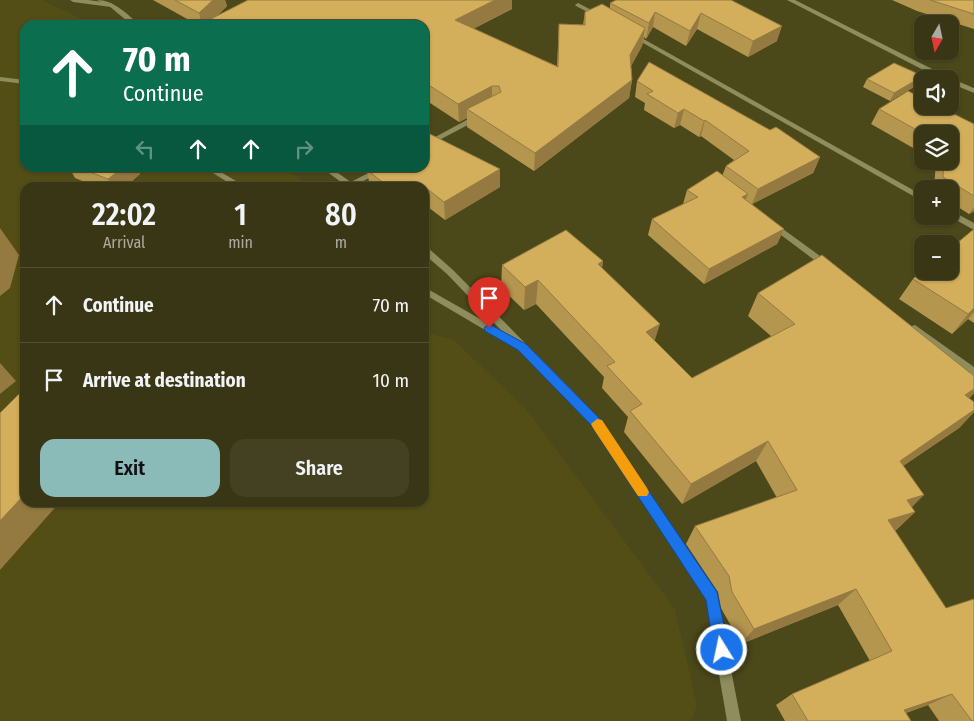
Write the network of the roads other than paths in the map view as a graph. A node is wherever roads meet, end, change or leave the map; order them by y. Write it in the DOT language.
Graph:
graph roads {
  1 [pos="73,0"];
  2 [pos="100,0"];
  3 [pos="790,0"];
  4 [pos="111,5"];
  5 [pos="578,5"];
  6 [pos="603,19"];
  7 [pos="130,20"];
  8 [pos="620,29"];
  9 [pos="928,70"];
  10 [pos="0,79"];
  11 [pos="20,81"];
  12 [pos="959,84"];
  13 [pos="974,90"];
  14 [pos="488,112"];
  15 [pos="429,143"];
  16 [pos="216,172"];
  17 [pos="332,172"];
  18 [pos="377,172"];
  19 [pos="234,182"];
  20 [pos="347,182"];
  21 [pos="360,182"];
  22 [pos="914,194"];
  23 [pos="762,217"];
  24 [pos="959,218"];
  25 [pos="974,227"];
  26 [pos="429,253"];
  27 [pos="840,275"];
  28 [pos="429,293"];
  29 [pos="903,321"];
  30 [pos="522,347"];
  31 [pos="974,373"];
  32 [pos="734,721"];
  1 -- 4 [label="street"];
  2 -- 4 [label="street"];
  3 -- 9 [label="street"];
  4 -- 7 [label="street"];
  5 -- 6 [label="street"];
  8 -- 22 [label="street"];
  10 -- 11 [label="street"];
  12 -- 13 [label="street"];
  14 -- 15 [label="street"];
  16 -- 19 [label="street"];
  17 -- 20 [label="street"];
  18 -- 21 [label="street"];
  23 -- 27 [label="street"];
  24 -- 25 [label="street"];
  26 -- 30 [label="street"];
  28 -- 30 [label="street"];
  29 -- 31 [label="street"];
  30 -- 32 [label="street"];
}
